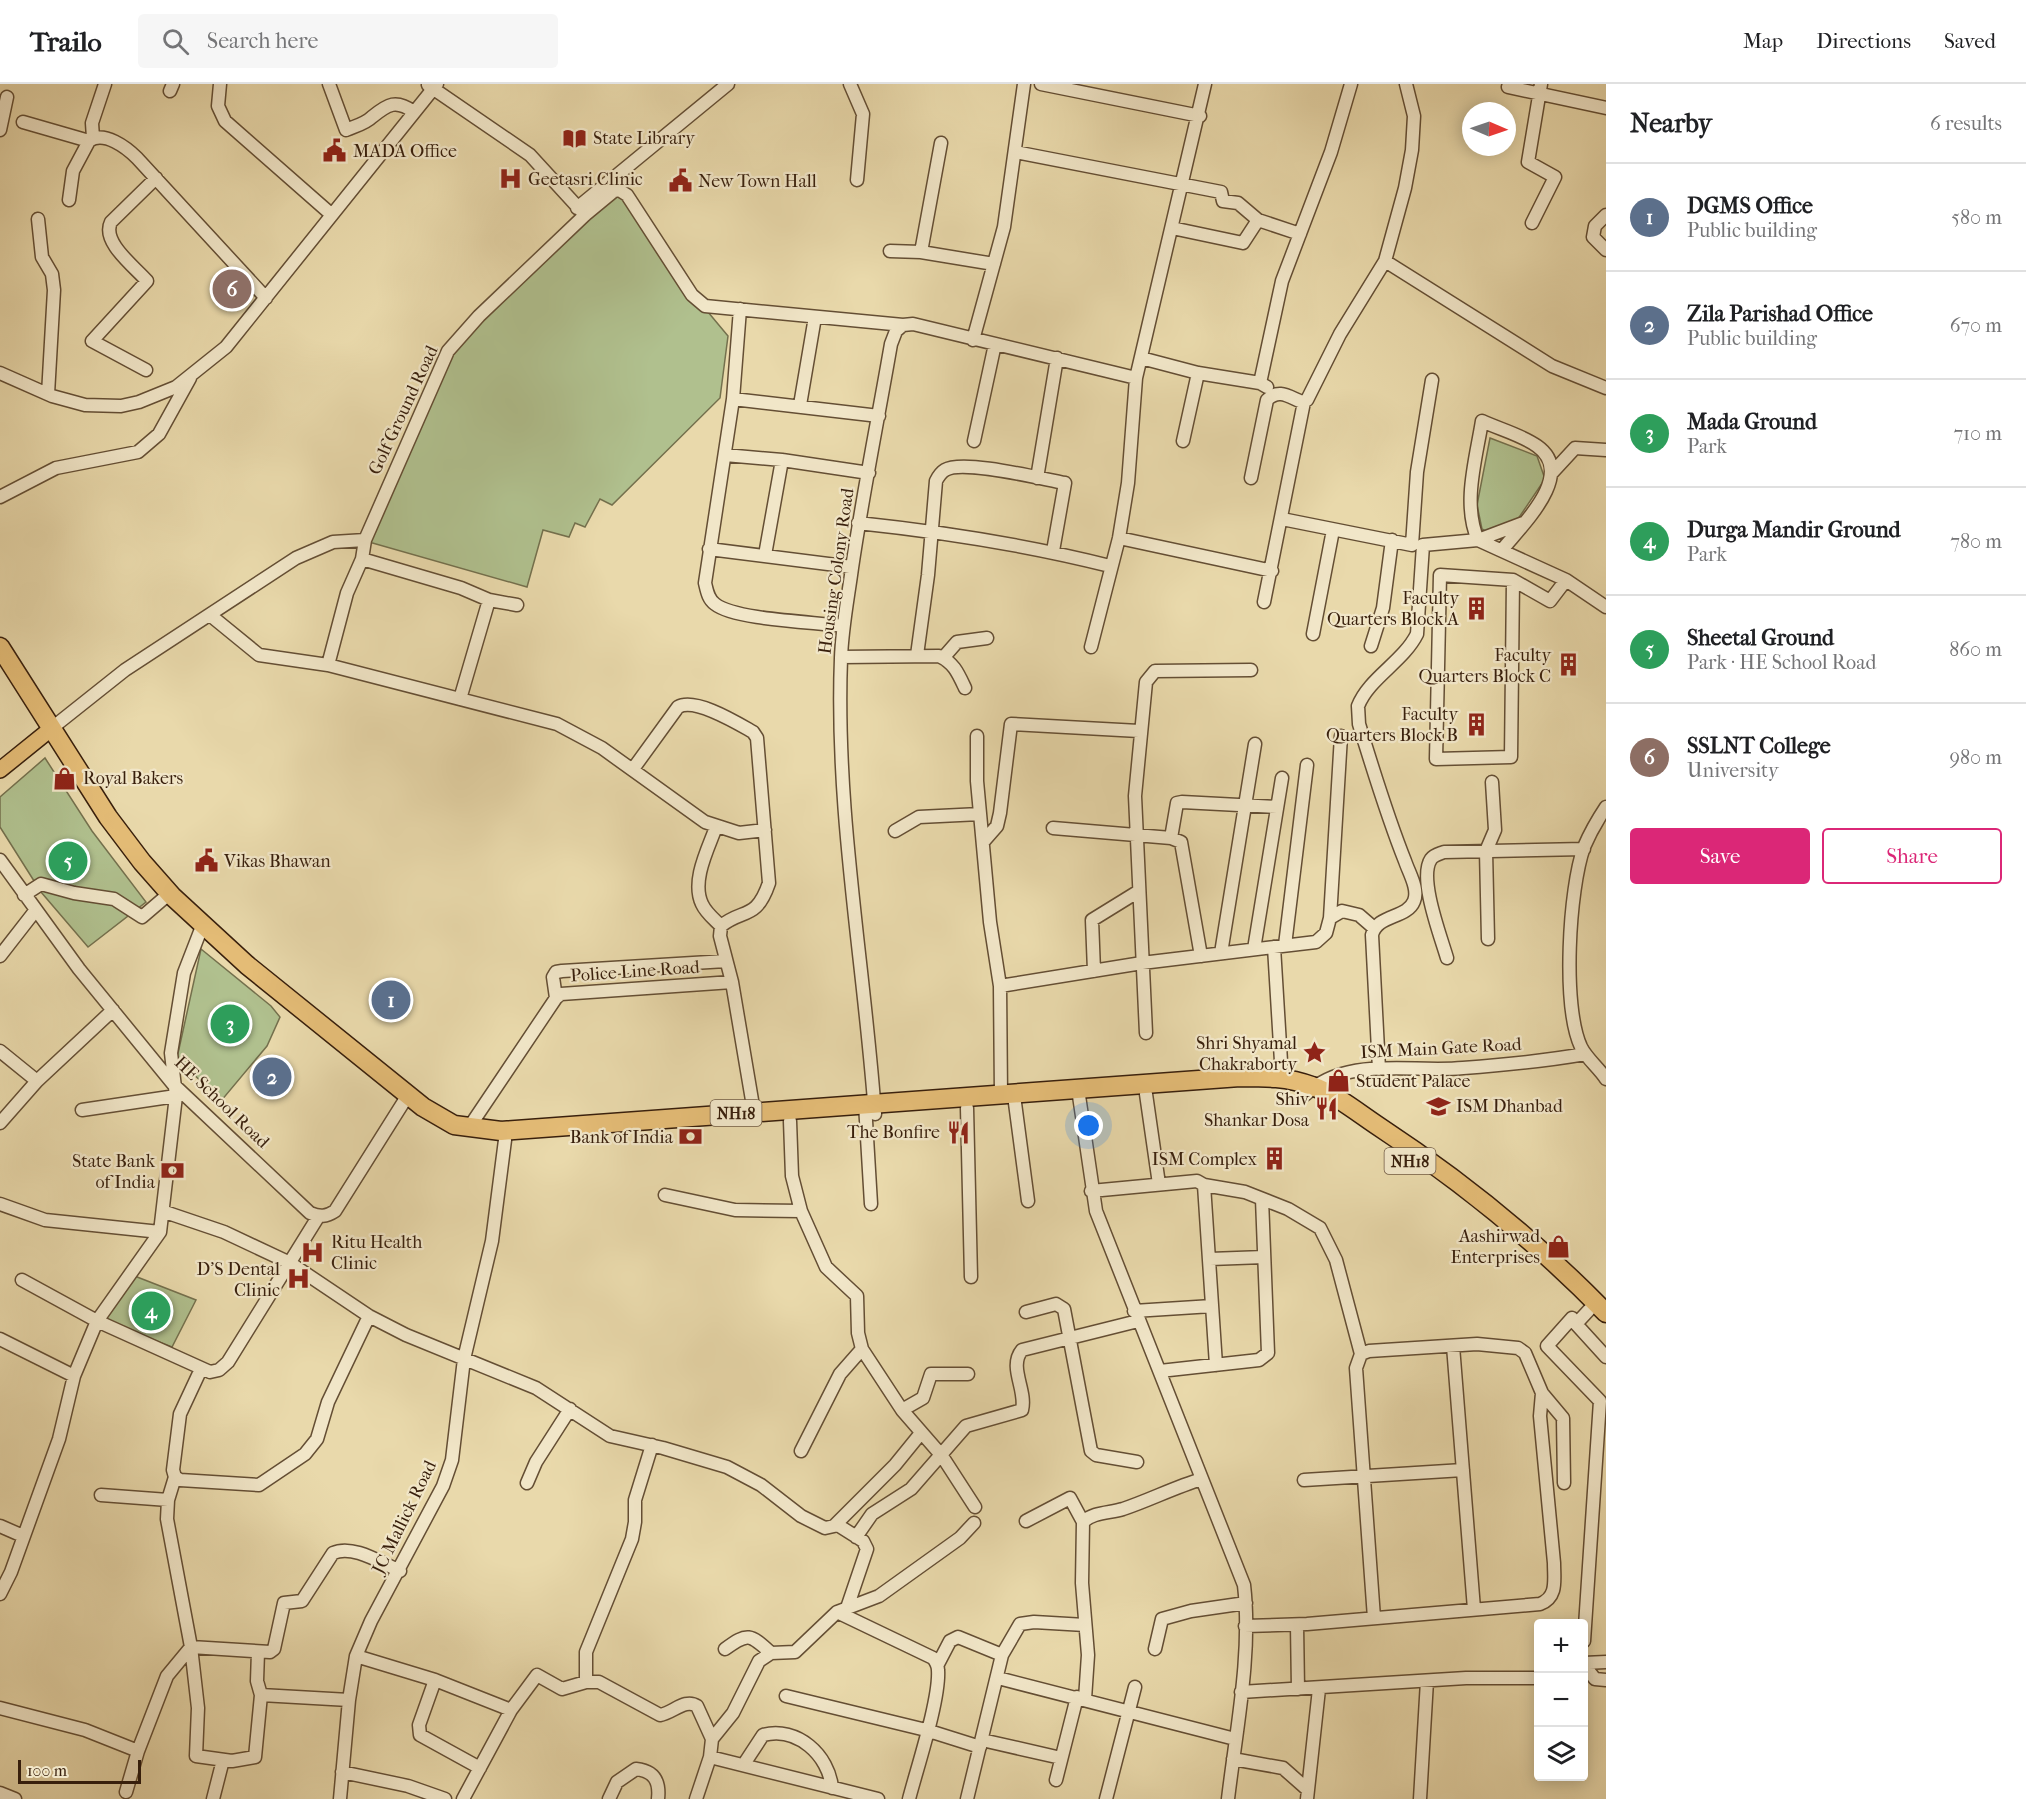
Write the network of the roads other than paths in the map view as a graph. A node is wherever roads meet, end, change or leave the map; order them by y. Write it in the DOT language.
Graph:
graph roads {
  1 [pos="105,84"];
  2 [pos="220,84"];
  3 [pos="329,84"];
  4 [pos="728,84"];
  5 [pos="850,84"];
  6 [pos="1024,84"];
  7 [pos="1041,84"];
  8 [pos="1205,84"];
  9 [pos="1351,84"];
  10 [pos="1406,84"];
  11 [pos="433,86"];
  12 [pos="1508,87"];
  13 [pos="1098,89"];
  14 [pos="1540,89"];
  15 [pos="7,97"];
  16 [pos="1606,108"];
  17 [pos="414,112"];
  18 [pos="1200,116"];
  19 [pos="23,122"];
  20 [pos="0,130"];
  21 [pos="91,139"];
  22 [pos="941,143"];
  23 [pos="1015,152"];
  24 [pos="156,178"];
  25 [pos="857,180"];
  26 [pos="1183,184"];
  27 [pos="69,200"];
  28 [pos="581,212"];
  29 [pos="332,215"];
  30 [pos="1606,215"];
  31 [pos="38,219"];
  32 [pos="1258,220"];
  33 [pos="1532,223"];
  34 [pos="1172,228"];
  35 [pos="1299,234"];
  36 [pos="1606,250"];
  37 [pos="890,251"];
  38 [pos="921,252"];
  39 [pos="1385,261"];
  40 [pos="994,264"];
  41 [pos="266,298"];
  42 [pos="740,309"];
  43 [pos="815,317"];
  44 [pos="903,325"];
  45 [pos="973,340"];
  46 [pos="995,344"];
  47 [pos="1057,358"];
  48 [pos="1141,358"];
  49 [pos="146,370"];
  50 [pos="0,373"];
  51 [pos="193,374"];
  52 [pos="1198,374"];
  53 [pos="1136,378"];
  54 [pos="1432,380"];
  55 [pos="1260,383"];
  56 [pos="1606,388"];
  57 [pos="1276,393"];
  58 [pos="48,394"];
  59 [pos="733,399"];
  60 [pos="1305,402"];
  61 [pos="800,405"];
  62 [pos="879,416"];
  63 [pos="974,441"];
  64 [pos="1183,441"];
  65 [pos="1606,450"];
  66 [pos="725,455"];
  67 [pos="782,460"];
  68 [pos="869,473"];
  69 [pos="1551,474"];
  70 [pos="1037,478"];
  71 [pos="1251,478"];
  72 [pos="0,497"];
  73 [pos="1282,519"];
  74 [pos="858,523"];
  75 [pos="1523,524"];
  76 [pos="930,530"];
  77 [pos="1334,530"];
  78 [pos="1119,538"];
  79 [pos="365,540"];
  80 [pos="1392,540"];
  81 [pos="1478,540"];
  82 [pos="709,549"];
  83 [pos="1502,550"];
  84 [pos="1053,551"];
  85 [pos="765,555"];
  86 [pos="362,559"];
  87 [pos="1110,566"];
  88 [pos="852,567"];
  89 [pos="1272,571"];
  90 [pos="1513,580"];
  91 [pos="1566,580"];
  92 [pos="489,600"];
  93 [pos="1264,602"];
  94 [pos="517,605"];
  95 [pos="1606,607"];
  96 [pos="210,615"];
  97 [pos="843,626"];
  98 [pos="1313,634"];
  99 [pos="987,638"];
  100 [pos="1371,646"];
  101 [pos="0,647"];
  102 [pos="1091,647"];
  103 [pos="917,655"];
  104 [pos="841,657"];
  105 [pos="943,658"];
  106 [pos="0,665"];
  107 [pos="328,665"];
  108 [pos="1251,670"];
  109 [pos="965,688"];
  110 [pos="460,699"];
  111 [pos="48,731"];
  112 [pos="1139,731"];
  113 [pos="977,735"];
  114 [pos="1341,736"];
  115 [pos="1255,744"];
  116 [pos="1307,765"];
  117 [pos="0,770"];
  118 [pos="633,770"];
  119 [pos="1282,778"];
  120 [pos="1492,782"];
  121 [pos="1245,805"];
  122 [pos="1277,807"];
  123 [pos="1606,807"];
  124 [pos="980,814"];
  125 [pos="716,827"];
  126 [pos="1053,828"];
  127 [pos="765,830"];
  128 [pos="895,831"];
  129 [pos="1137,836"];
  130 [pos="1171,838"];
  131 [pos="983,842"];
  132 [pos="1584,849"];
  133 [pos="1486,851"];
  134 [pos="0,860"];
  135 [pos="1140,891"];
  136 [pos="24,895"];
  137 [pos="163,898"];
  138 [pos="35,912"];
  139 [pos="1330,918"];
  140 [pos="721,926"];
  141 [pos="200,928"];
  142 [pos="1374,928"];
  143 [pos="1488,939"];
  144 [pos="1280,946"];
  145 [pos="1254,949"];
  146 [pos="1221,953"];
  147 [pos="0,956"];
  148 [pos="1201,956"];
  149 [pos="1447,958"];
  150 [pos="726,961"];
  151 [pos="1142,963"];
  152 [pos="1094,971"];
  153 [pos="732,982"];
  154 [pos="1000,986"];
  155 [pos="556,998"];
  156 [pos="112,1010"];
  157 [pos="1146,1033"];
  158 [pos="0,1051"];
  159 [pos="1585,1054"];
  160 [pos="1379,1069"];
  161 [pos="1282,1078"];
  162 [pos="1606,1079"];
  163 [pos="37,1081"];
  164 [pos="175,1090"];
  165 [pos="1309,1091"];
  166 [pos="1078,1094"];
  167 [pos="1146,1094"];
  168 [pos="405,1098"];
  169 [pos="1008,1099"];
  170 [pos="967,1108"];
  171 [pos="870,1109"];
  172 [pos="82,1110"];
  173 [pos="754,1112"];
  174 [pos="790,1121"];
  175 [pos="0,1123"];
  176 [pos="468,1129"];
  177 [pos="505,1140"];
  178 [pos="1159,1185"];
  179 [pos="1204,1185"];
  180 [pos="1091,1191"];
  181 [pos="665,1195"];
  182 [pos="1262,1199"];
  183 [pos="1028,1201"];
  184 [pos="0,1204"];
  185 [pos="872,1204"];
  186 [pos="801,1211"];
  187 [pos="165,1212"];
  188 [pos="318,1217"];
  189 [pos="160,1232"];
  190 [pos="1264,1257"];
  191 [pos="1210,1259"];
  192 [pos="290,1263"];
  193 [pos="971,1277"];
  194 [pos="22,1280"];
  195 [pos="1212,1306"];
  196 [pos="1597,1311"];
  197 [pos="1026,1312"];
  198 [pos="369,1316"];
  199 [pos="1136,1316"];
  200 [pos="97,1321"];
  201 [pos="1576,1324"];
  202 [pos="1606,1328"];
  203 [pos="1071,1338"];
  204 [pos="0,1339"];
  205 [pos="1453,1346"];
  206 [pos="862,1349"];
  207 [pos="1361,1354"];
  208 [pos="1606,1358"];
  209 [pos="464,1359"];
  210 [pos="1216,1365"];
  211 [pos="201,1369"];
  212 [pos="1160,1371"];
  213 [pos="968,1374"];
  214 [pos="74,1376"];
  215 [pos="1542,1393"];
  216 [pos="570,1408"];
  217 [pos="902,1410"];
  218 [pos="921,1433"];
  219 [pos="652,1445"];
  220 [pos="801,1451"];
  221 [pos="942,1456"];
  222 [pos="1137,1462"];
  223 [pos="1463,1470"];
  224 [pos="1362,1476"];
  225 [pos="175,1477"];
  226 [pos="1202,1479"];
  227 [pos="1304,1480"];
  228 [pos="527,1483"];
  229 [pos="1564,1483"];
  230 [pos="101,1495"];
  231 [pos="168,1500"];
  232 [pos="975,1507"];
  233 [pos="1026,1521"];
  234 [pos="1083,1522"];
  235 [pos="974,1523"];
  236 [pos="836,1524"];
  237 [pos="0,1526"];
  238 [pos="23,1536"];
  239 [pos="856,1537"];
  240 [pos="400,1571"];
  241 [pos="0,1594"];
  242 [pos="1246,1603"];
  243 [pos="842,1610"];
  244 [pos="1474,1610"];
  245 [pos="1374,1618"];
  246 [pos="1585,1619"];
  247 [pos="1297,1624"];
  248 [pos="1085,1625"];
  249 [pos="1245,1626"];
  250 [pos="191,1647"];
  251 [pos="725,1649"];
  252 [pos="1155,1649"];
  253 [pos="258,1652"];
  254 [pos="771,1653"];
  255 [pos="1002,1655"];
  256 [pos="356,1656"];
  257 [pos="1606,1662"];
  258 [pos="938,1664"];
  259 [pos="1588,1664"];
  260 [pos="1588,1670"];
  261 [pos="998,1678"];
  262 [pos="1534,1678"];
  263 [pos="435,1680"];
  264 [pos="1606,1680"];
  265 [pos="1427,1681"];
  266 [pos="586,1682"];
  267 [pos="1135,1687"];
  268 [pos="1298,1689"];
  269 [pos="1318,1689"];
  270 [pos="1241,1692"];
  271 [pos="261,1695"];
  272 [pos="786,1696"];
  273 [pos="1081,1698"];
  274 [pos="349,1700"];
  275 [pos="0,1708"];
  276 [pos="512,1710"];
  277 [pos="1129,1710"];
  278 [pos="926,1730"];
  279 [pos="712,1739"];
  280 [pos="1235,1739"];
  281 [pos="981,1743"];
  282 [pos="138,1751"];
  283 [pos="710,1756"];
  284 [pos="1061,1758"];
  285 [pos="1233,1759"];
  286 [pos="223,1760"];
  287 [pos="744,1764"];
  288 [pos="480,1768"];
  289 [pos="342,1772"];
  290 [pos="1056,1780"];
  291 [pos="832,1788"];
  292 [pos="126,1792"];
  293 [pos="0,1793"];
  294 [pos="1308,1795"];
  295 [pos="429,1796"];
  296 [pos="15,1799"];
  297 [pos="213,1799"];
  298 [pos="340,1799"];
  299 [pos="445,1799"];
  300 [pos="463,1799"];
  301 [pos="609,1799"];
  302 [pos="658,1799"];
  303 [pos="696,1799"];
  304 [pos="878,1799"];
  305 [pos="909,1799"];
  306 [pos="967,1799"];
  307 [pos="1106,1799"];
  308 [pos="1228,1799"];
  309 [pos="1420,1799"];
  1 -- 21 [label="street"];
  2 -- 29 [label="street"];
  3 -- 17 [label="street"];
  4 -- 28 [label="street"];
  5 -- 25 [label="street"];
  6 -- 23 [label="street"];
  7 -- 13 [label="street"];
  8 -- 18 [label="street"];
  9 -- 35 [label="street"];
  10 -- 39 [label="street"];
  11 -- 17 [label="street"];
  11 -- 28 [label="street"];
  12 -- 14 [label="street"];
  13 -- 18 [label="street"];
  14 -- 16 [label="street"];
  14 -- 33 [label="street"];
  15 -- 20 [label="street"];
  17 -- 29 [label="street"];
  18 -- 26 [label="street"];
  19 -- 21 [label="street"];
  21 -- 24 [label="street"];
  21 -- 27 [label="street"];
  22 -- 38 [label="street"];
  23 -- 26 [label="street"];
  23 -- 40 [label="street"];
  24 -- 41 [label="street"];
  24 -- 49 [label="street"];
  26 -- 32 [label="street"];
  26 -- 34 [label="street"];
  28 -- 42 [label="street, Golf Ground Road"];
  28 -- 79 [label="street, Golf Ground Road"];
  29 -- 41 [label="street"];
  30 -- 36 [label="street"];
  31 -- 58 [label="street"];
  32 -- 34 [label="street"];
  32 -- 35 [label="street"];
  34 -- 48 [label="street"];
  35 -- 55 [label="street"];
  37 -- 38 [label="street"];
  38 -- 40 [label="street"];
  39 -- 56 [label="street"];
  39 -- 60 [label="street"];
  40 -- 45 [label="street"];
  41 -- 51 [label="street"];
  42 -- 43 [label="street"];
  42 -- 59 [label="street"];
  43 -- 44 [label="street"];
  43 -- 61 [label="street"];
  44 -- 45 [label="street"];
  44 -- 62 [label="street, Housing Colony Road"];
  45 -- 46 [label="street"];
  46 -- 47 [label="street"];
  46 -- 63 [label="street"];
  47 -- 53 [label="street"];
  47 -- 70 [label="street"];
  48 -- 52 [label="street"];
  48 -- 53 [label="street"];
  50 -- 58 [label="street"];
  51 -- 58 [label="street"];
  51 -- 72 [label="street"];
  52 -- 55 [label="street"];
  52 -- 64 [label="street"];
  53 -- 78 [label="street"];
  54 -- 80 [label="street"];
  55 -- 57 [label="street"];
  57 -- 60 [label="street"];
  57 -- 71 [label="street"];
  59 -- 61 [label="street"];
  59 -- 66 [label="street"];
  60 -- 73 [label="street"];
  61 -- 62 [label="street"];
  62 -- 68 [label="street, Housing Colony Road"];
  65 -- 69 [label="street"];
  66 -- 67 [label="street"];
  66 -- 82 [label="street"];
  67 -- 68 [label="street"];
  67 -- 85 [label="street"];
  68 -- 74 [label="street, Housing Colony Road"];
  69 -- 75 [label="street"];
  69 -- 81 [label="street"];
  70 -- 76 [label="street"];
  70 -- 84 [label="street"];
  73 -- 77 [label="street"];
  73 -- 89 [label="street"];
  74 -- 76 [label="street"];
  74 -- 88 [label="street, Housing Colony Road"];
  75 -- 81 [label="street"];
  75 -- 83 [label="street"];
  76 -- 84 [label="street"];
  76 -- 103 [label="street"];
  77 -- 80 [label="street"];
  77 -- 98 [label="street"];
  78 -- 87 [label="street"];
  78 -- 89 [label="street"];
  79 -- 86 [label="street, Golf Ground Road"];
  79 -- 96 [label="street"];
  80 -- 100 [label="street"];
  81 -- 83 [label="street"];
  81 -- 142 [label="street"];
  82 -- 85 [label="street"];
  82 -- 97 [label="street"];
  83 -- 91 [label="street"];
  84 -- 87 [label="street"];
  85 -- 88 [label="street"];
  86 -- 92 [label="street"];
  86 -- 107 [label="street, Golf Ground Road"];
  87 -- 102 [label="street"];
  88 -- 97 [label="street, Housing Colony Road"];
  89 -- 93 [label="street"];
  90 -- 90 [label="street"];
  90 -- 91 [label="street"];
  91 -- 95 [label="street"];
  92 -- 94 [label="street"];
  92 -- 110 [label="street"];
  96 -- 107 [label="street"];
  96 -- 111 [label="street"];
  97 -- 104 [label="street, Housing Colony Road"];
  99 -- 105 [label="street"];
  101 -- 111 [label="highway, NH18"];
  103 -- 104 [label="street"];
  103 -- 105 [label="street"];
  104 -- 171 [label="street, Housing Colony Road"];
  105 -- 109 [label="street"];
  106 -- 111 [label="highway, NH18"];
  107 -- 110 [label="street"];
  108 -- 112 [label="street"];
  110 -- 118 [label="street"];
  111 -- 117 [label="main road"];
  111 -- 137 [label="highway, NH18"];
  111 -- 141 [label="highway, NH18"];
  112 -- 129 [label="street"];
  112 -- 131 [label="street"];
  113 -- 124 [label="street"];
  114 -- 139 [label="street"];
  115 -- 121 [label="street"];
  116 -- 144 [label="street"];
  118 -- 125 [label="street"];
  118 -- 127 [label="street"];
  119 -- 122 [label="street"];
  120 -- 133 [label="street"];
  121 -- 122 [label="street"];
  121 -- 130 [label="street"];
  121 -- 146 [label="street"];
  122 -- 145 [label="street"];
  123 -- 132 [label="street"];
  124 -- 128 [label="street"];
  124 -- 131 [label="street"];
  125 -- 127 [label="street"];
  125 -- 140 [label="street"];
  126 -- 129 [label="street"];
  127 -- 140 [label="street"];
  129 -- 130 [label="street"];
  129 -- 135 [label="street"];
  130 -- 148 [label="street"];
  131 -- 154 [label="street"];
  132 -- 133 [label="street"];
  132 -- 159 [label="street"];
  133 -- 143 [label="street"];
  133 -- 149 [label="street"];
  134 -- 136 [label="street, HE School Road"];
  135 -- 151 [label="street"];
  135 -- 152 [label="street"];
  136 -- 137 [label="street"];
  136 -- 138 [label="street, HE School Road"];
  137 -- 141 [label="highway, NH18"];
  138 -- 147 [label="street"];
  138 -- 156 [label="street, HE School Road"];
  139 -- 142 [label="street"];
  139 -- 144 [label="street"];
  140 -- 150 [label="street"];
  141 -- 164 [label="street"];
  141 -- 168 [label="highway, NH18"];
  142 -- 160 [label="street"];
  144 -- 145 [label="street"];
  144 -- 161 [label="street"];
  145 -- 146 [label="street"];
  146 -- 148 [label="street"];
  148 -- 151 [label="street"];
  150 -- 153 [label="street"];
  150 -- 155 [label="street"];
  151 -- 152 [label="street"];
  151 -- 157 [label="street"];
  152 -- 154 [label="street"];
  153 -- 155 [label="street, Police Line Road"];
  153 -- 173 [label="street"];
  154 -- 169 [label="street"];
  155 -- 176 [label="street, Police Line Road"];
  156 -- 163 [label="street"];
  156 -- 164 [label="street, HE School Road"];
  158 -- 163 [label="street"];
  159 -- 160 [label="street, ISM Main Gate Road"];
  159 -- 162 [label="street"];
  160 -- 165 [label="street, ISM Main Gate Road"];
  161 -- 165 [label="highway, NH18"];
  161 -- 166 [label="highway, NH18"];
  163 -- 175 [label="street"];
  164 -- 172 [label="street"];
  164 -- 187 [label="street"];
  164 -- 188 [label="street, HE School Road"];
  165 -- 167 [label="highway, NH18"];
  165 -- 196 [label="highway, NH18"];
  166 -- 167 [label="highway, NH18"];
  166 -- 169 [label="highway, NH18"];
  166 -- 180 [label="street"];
  167 -- 178 [label="street"];
  168 -- 176 [label="highway, NH18"];
  168 -- 177 [label="highway, NH18"];
  168 -- 188 [label="street"];
  169 -- 170 [label="highway, NH18"];
  169 -- 171 [label="highway, NH18"];
  169 -- 183 [label="street"];
  170 -- 171 [label="highway, NH18"];
  170 -- 193 [label="street"];
  171 -- 173 [label="highway, NH18"];
  171 -- 174 [label="highway, NH18"];
  171 -- 185 [label="street, Housing Colony Road"];
  173 -- 176 [label="highway, NH18"];
  174 -- 177 [label="highway, NH18"];
  174 -- 186 [label="street"];
  177 -- 209 [label="street, JC Mallick Road"];
  178 -- 179 [label="street"];
  178 -- 180 [label="street"];
  179 -- 182 [label="street"];
  179 -- 191 [label="street"];
  180 -- 199 [label="street"];
  181 -- 186 [label="street"];
  182 -- 190 [label="street"];
  182 -- 207 [label="street"];
  184 -- 189 [label="street"];
  186 -- 206 [label="street"];
  187 -- 189 [label="street"];
  187 -- 192 [label="street"];
  188 -- 192 [label="street"];
  189 -- 200 [label="street"];
  190 -- 191 [label="street"];
  190 -- 210 [label="street"];
  191 -- 195 [label="street"];
  192 -- 198 [label="street"];
  192 -- 211 [label="street"];
  194 -- 200 [label="street"];
  195 -- 199 [label="street"];
  195 -- 210 [label="street"];
  196 -- 201 [label="street"];
  196 -- 202 [label="highway, NH18"];
  197 -- 203 [label="street"];
  198 -- 209 [label="street"];
  198 -- 225 [label="street"];
  199 -- 203 [label="street"];
  199 -- 212 [label="street"];
  200 -- 211 [label="street"];
  200 -- 214 [label="street"];
  201 -- 208 [label="street"];
  201 -- 246 [label="street"];
  203 -- 221 [label="street"];
  203 -- 222 [label="street"];
  204 -- 214 [label="street"];
  205 -- 207 [label="street"];
  205 -- 215 [label="street"];
  205 -- 223 [label="street"];
  206 -- 217 [label="street"];
  206 -- 220 [label="street"];
  207 -- 224 [label="street"];
  209 -- 216 [label="street"];
  209 -- 240 [label="street, JC Mallick Road"];
  210 -- 212 [label="street"];
  211 -- 225 [label="street"];
  212 -- 226 [label="street"];
  213 -- 217 [label="street"];
  214 -- 238 [label="street"];
  215 -- 229 [label="street"];
  215 -- 244 [label="street"];
  216 -- 219 [label="street"];
  216 -- 228 [label="street"];
  217 -- 218 [label="street"];
  218 -- 221 [label="street"];
  218 -- 236 [label="street"];
  219 -- 236 [label="street"];
  219 -- 266 [label="street"];
  221 -- 232 [label="street"];
  221 -- 239 [label="street"];
  223 -- 224 [label="street"];
  223 -- 244 [label="street"];
  224 -- 227 [label="street"];
  224 -- 245 [label="street"];
  225 -- 231 [label="street"];
  226 -- 234 [label="street"];
  226 -- 242 [label="street"];
  230 -- 231 [label="street"];
  231 -- 250 [label="street"];
  233 -- 234 [label="street"];
  234 -- 248 [label="street"];
  235 -- 243 [label="street"];
  236 -- 239 [label="street"];
  237 -- 238 [label="street"];
  238 -- 241 [label="street"];
  239 -- 243 [label="street"];
  240 -- 253 [label="street"];
  240 -- 256 [label="street, JC Mallick Road"];
  242 -- 249 [label="street"];
  242 -- 252 [label="street"];
  243 -- 254 [label="street"];
  243 -- 258 [label="street"];
  244 -- 245 [label="street"];
  245 -- 247 [label="street"];
  247 -- 249 [label="street"];
  247 -- 268 [label="street"];
  248 -- 255 [label="street"];
  248 -- 273 [label="street"];
  249 -- 270 [label="street"];
  250 -- 253 [label="street"];
  250 -- 282 [label="street"];
  250 -- 286 [label="street"];
  251 -- 254 [label="street"];
  253 -- 271 [label="street"];
  254 -- 279 [label="street"];
  255 -- 258 [label="street"];
  255 -- 261 [label="street"];
  256 -- 263 [label="street"];
  256 -- 274 [label="street, JC Mallick Road"];
  257 -- 259 [label="street"];
  258 -- 278 [label="street"];
  260 -- 264 [label="street"];
  261 -- 273 [label="street"];
  261 -- 281 [label="street"];
  262 -- 265 [label="street"];
  263 -- 276 [label="street"];
  263 -- 288 [label="street"];
  265 -- 269 [label="street"];
  265 -- 309 [label="street"];
  266 -- 276 [label="street"];
  266 -- 279 [label="street"];
  267 -- 277 [label="street"];
  268 -- 269 [label="street"];
  268 -- 270 [label="street"];
  269 -- 294 [label="street"];
  270 -- 280 [label="street"];
  271 -- 274 [label="street"];
  271 -- 286 [label="street"];
  272 -- 278 [label="street"];
  273 -- 277 [label="street"];
  273 -- 284 [label="street"];
  274 -- 289 [label="street, JC Mallick Road"];
  275 -- 282 [label="street"];
  276 -- 288 [label="street"];
  277 -- 280 [label="street"];
  277 -- 307 [label="street"];
  278 -- 281 [label="street"];
  278 -- 305 [label="street"];
  279 -- 283 [label="street"];
  280 -- 285 [label="street"];
  281 -- 284 [label="street"];
  281 -- 306 [label="street"];
  282 -- 292 [label="street"];
  283 -- 287 [label="street"];
  283 -- 303 [label="street"];
  284 -- 290 [label="street"];
  285 -- 294 [label="street"];
  285 -- 308 [label="street"];
  286 -- 297 [label="street"];
  287 -- 291 [label="street"];
  287 -- 291 [label="street"];
  288 -- 300 [label="street"];
  289 -- 295 [label="street"];
  289 -- 298 [label="street, JC Mallick Road"];
  291 -- 304 [label="street"];
  293 -- 296 [label="street"];
  295 -- 299 [label="street"];
  301 -- 302 [label="street"];
}
